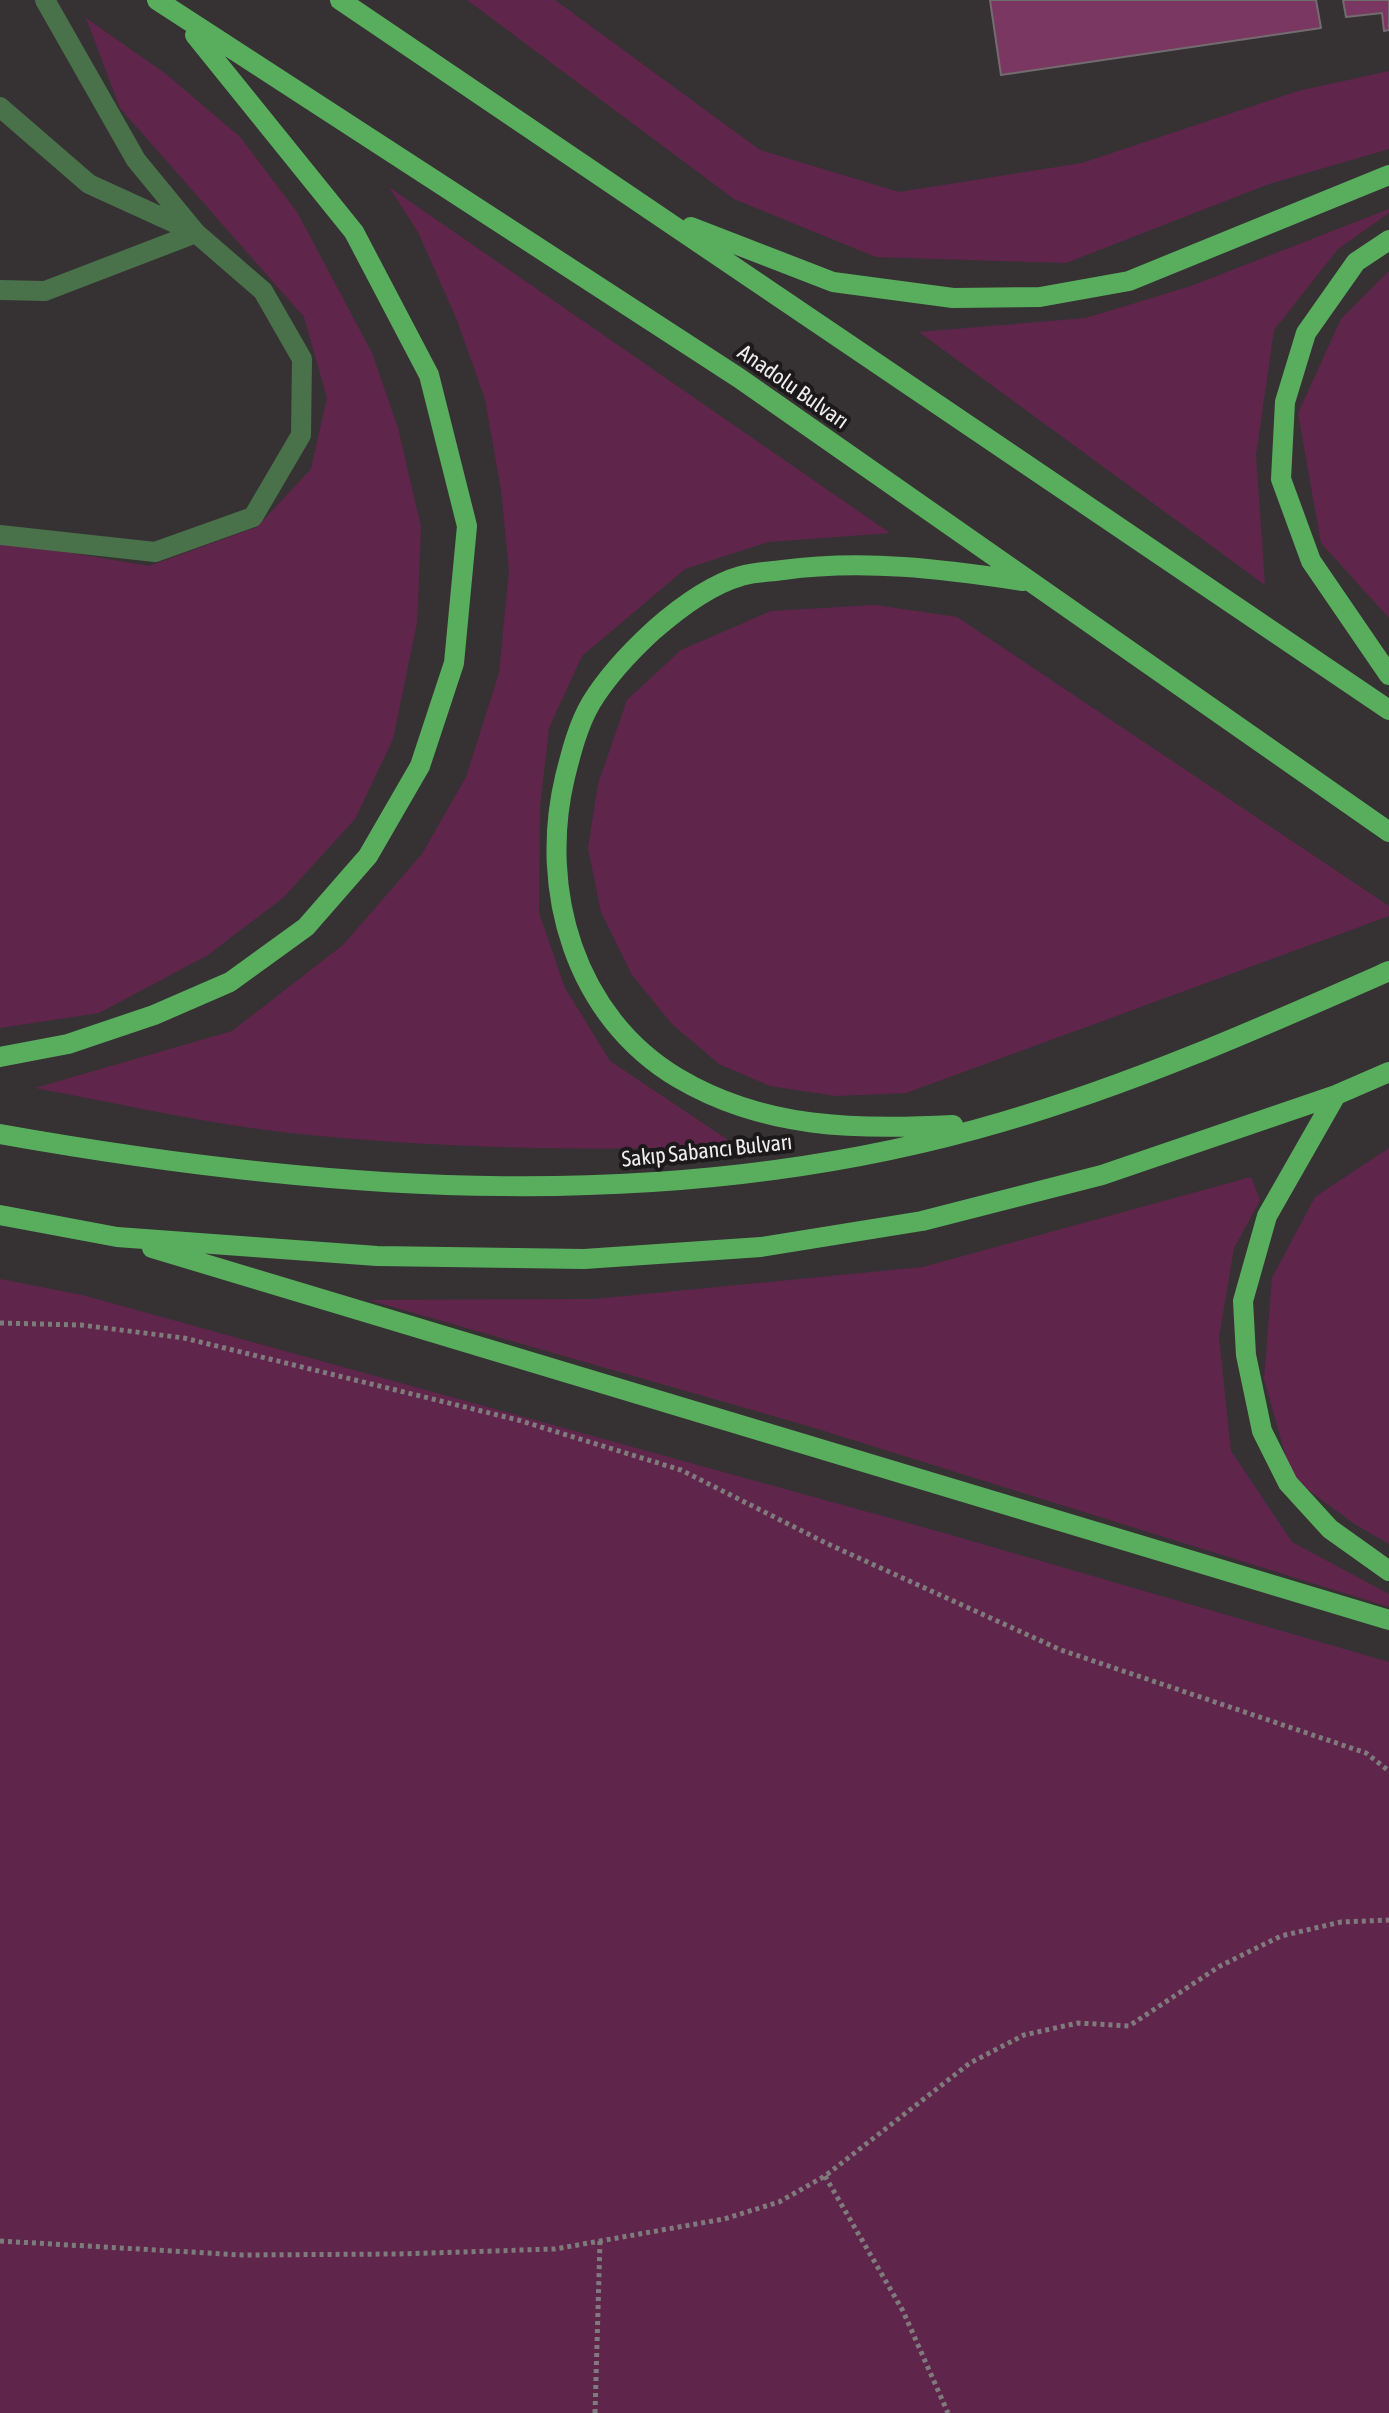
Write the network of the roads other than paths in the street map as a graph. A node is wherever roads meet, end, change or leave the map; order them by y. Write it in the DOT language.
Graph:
graph roads {
  1 [pos="45,0"];
  2 [pos="157,0"];
  3 [pos="340,0"];
  4 [pos="183,19"];
  5 [pos="0,107"];
  6 [pos="1389,175"];
  7 [pos="657,213"];
  8 [pos="196,233"];
  9 [pos="1389,240"];
  10 [pos="0,290"];
  11 [pos="0,535"];
  12 [pos="1027,581"];
  13 [pos="1389,675"];
  14 [pos="1389,710"];
  15 [pos="1389,832"];
  16 [pos="1389,971"];
  17 [pos="0,1057"];
  18 [pos="1389,1072"];
  19 [pos="1336,1095"];
  20 [pos="1001,1123"];
  21 [pos="0,1134"];
  22 [pos="0,1215"];
  23 [pos="117,1237"];
  24 [pos="1389,1571"];
  25 [pos="1389,1620"];
  1 -- 8 [label="street"];
  2 -- 4 [label="main road, Anadolu Bulvarı"];
  3 -- 7 [label="main road"];
  4 -- 12 [label="main road, Anadolu Bulvarı"];
  4 -- 17 [label="main road"];
  5 -- 8 [label="street"];
  6 -- 7 [label="main road"];
  7 -- 14 [label="main road"];
  8 -- 10 [label="street"];
  8 -- 11 [label="street"];
  9 -- 13 [label="main road"];
  12 -- 15 [label="main road, Anadolu Bulvarı"];
  12 -- 20 [label="main road"];
  16 -- 20 [label="main road, Sakıp Sabancı Bulvarı"];
  18 -- 19 [label="main road"];
  19 -- 23 [label="main road"];
  19 -- 24 [label="main road"];
  20 -- 21 [label="main road, Sakıp Sabancı Bulvarı"];
  22 -- 23 [label="main road"];
  23 -- 25 [label="main road"];
}
